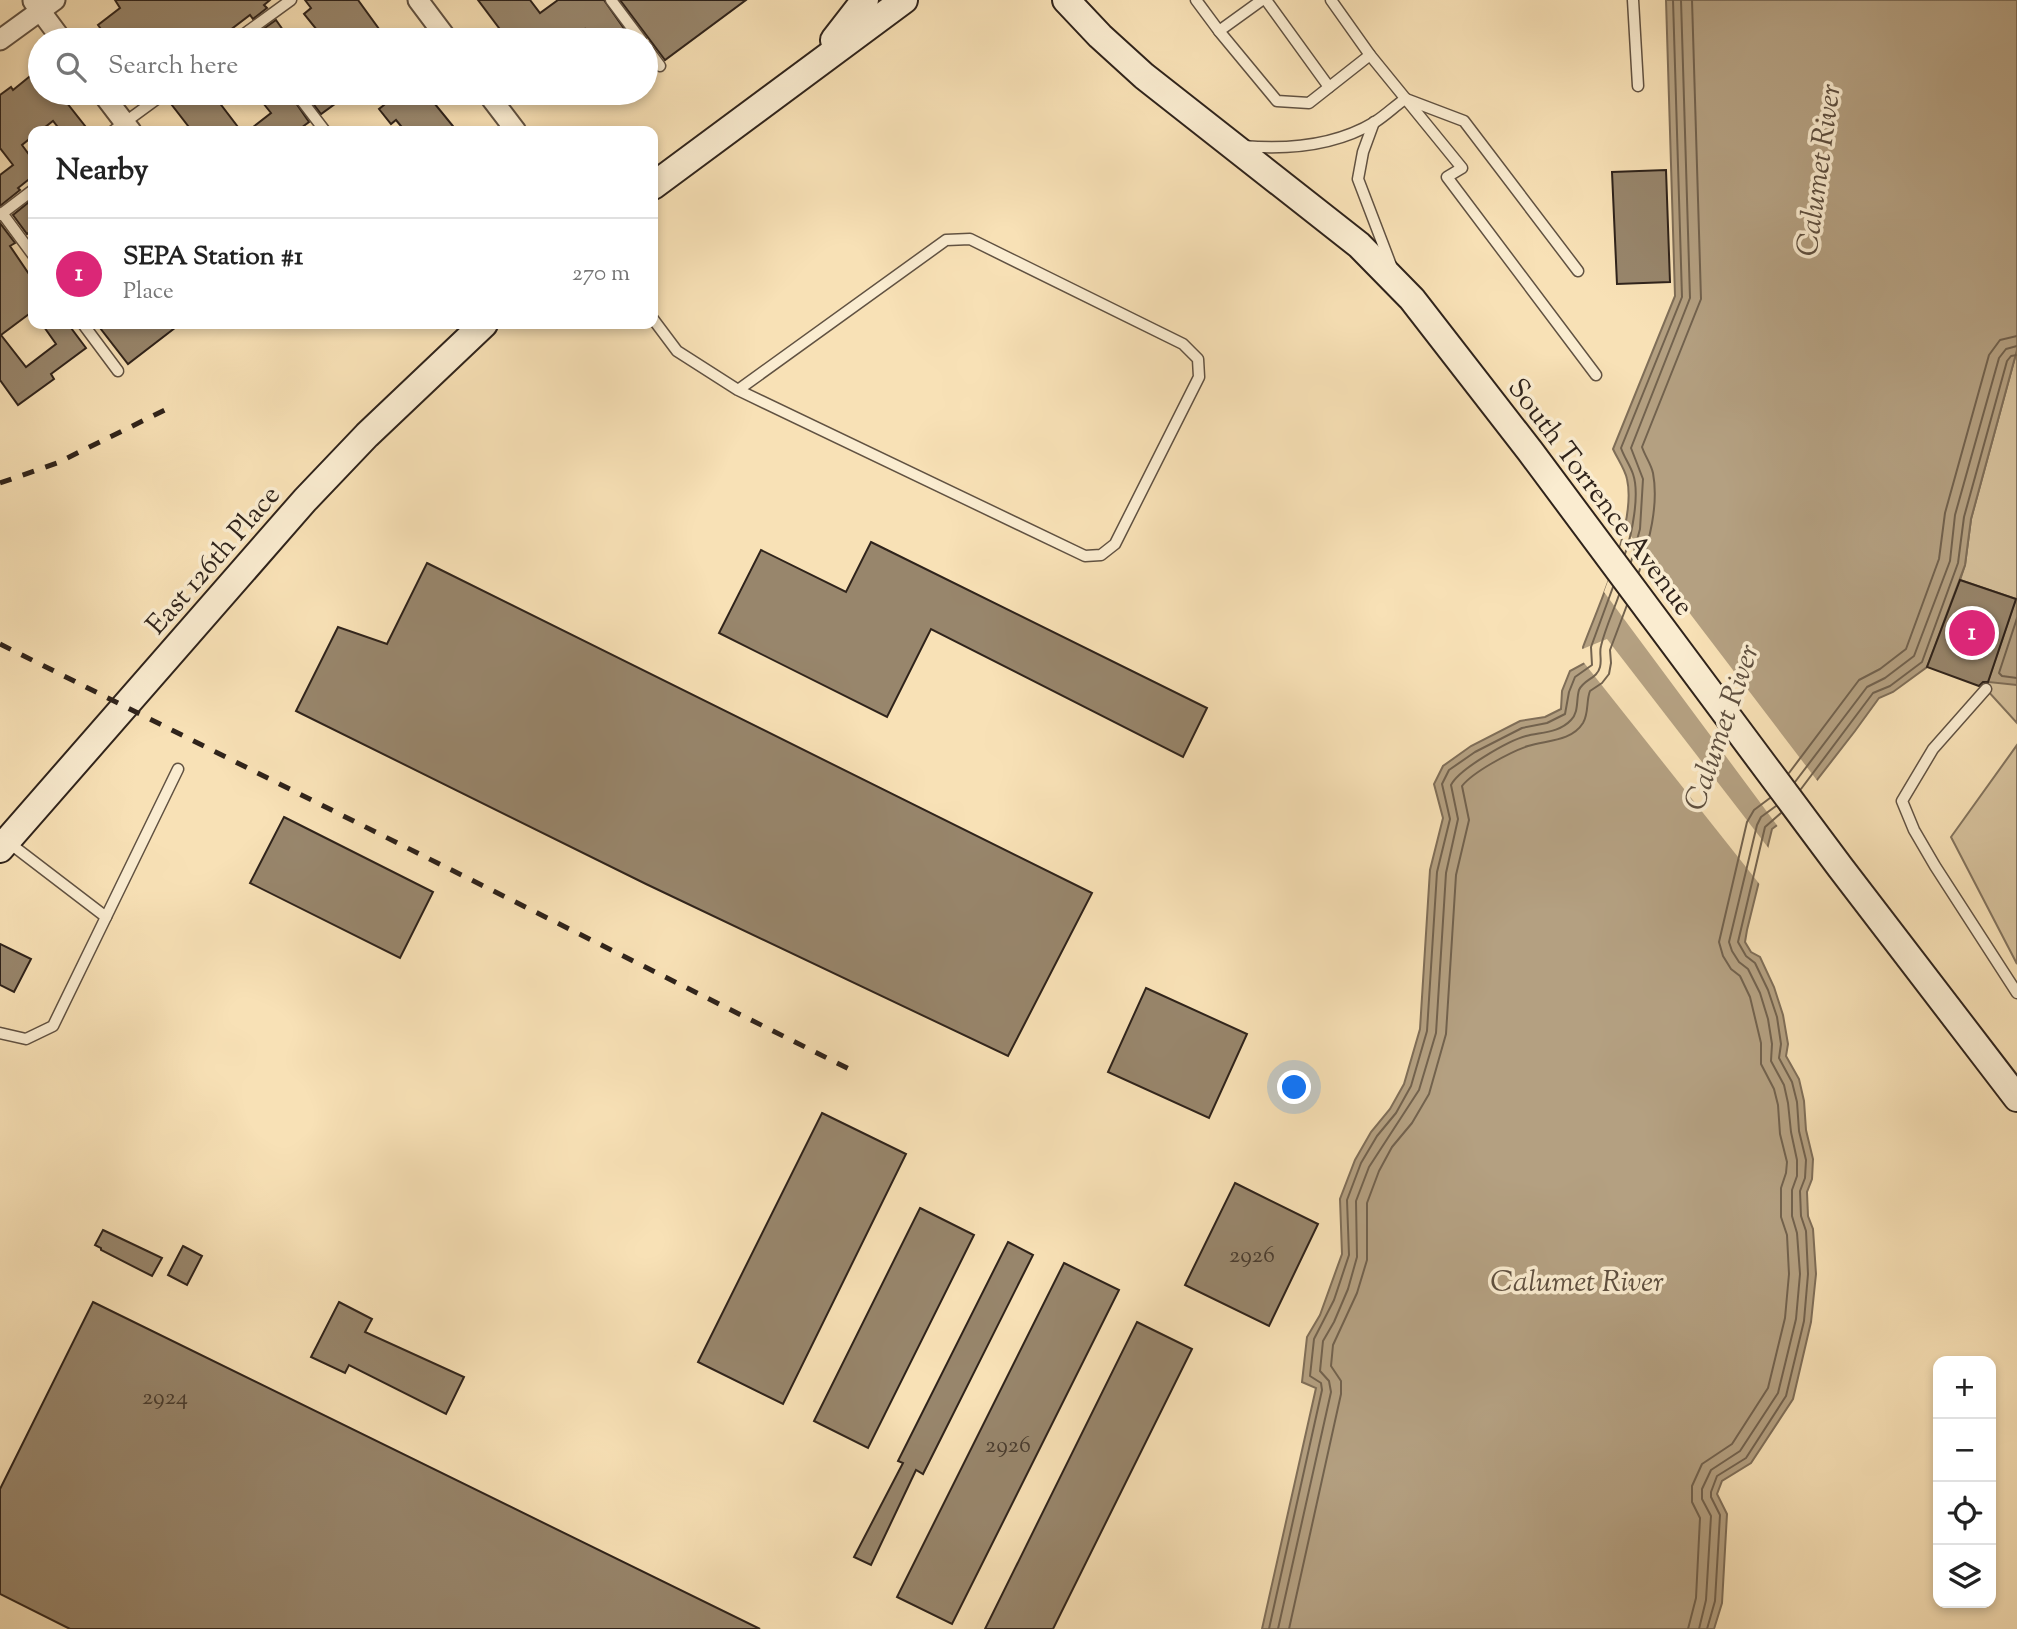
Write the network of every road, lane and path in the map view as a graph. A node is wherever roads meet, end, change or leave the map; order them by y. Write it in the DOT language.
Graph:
graph roads {
  1 [pos="291,0"];
  2 [pos="418,0"];
  3 [pos="611,0"];
  4 [pos="865,0"];
  5 [pos="904,0"];
  6 [pos="1066,0"];
  7 [pos="1196,0"];
  8 [pos="1264,0"];
  9 [pos="1331,0"];
  10 [pos="1633,0"];
  11 [pos="43,4"];
  12 [pos="56,28"];
  13 [pos="253,28"];
  14 [pos="439,28"];
  15 [pos="632,28"];
  16 [pos="1219,31"];
  17 [pos="0,40"];
  18 [pos="1370,55"];
  19 [pos="658,63"];
  20 [pos="815,65"];
  21 [pos="660,66"];
  22 [pos="1638,86"];
  23 [pos="1329,87"];
  24 [pos="1405,99"];
  25 [pos="109,105"];
  26 [pos="151,105"];
  27 [pos="305,105"];
  28 [pos="496,105"];
  29 [pos="1374,122"];
  30 [pos="121,126"];
  31 [pos="126,126"];
  32 [pos="321,126"];
  33 [pos="512,126"];
  34 [pos="1231,145"];
  35 [pos="658,182"];
  36 [pos="28,194"];
  37 [pos="1,214"];
  38 [pos="28,249"];
  39 [pos="1578,271"];
  40 [pos="1397,282"];
  41 [pos="658,326"];
  42 [pos="87,329"];
  43 [pos="479,329"];
  44 [pos="118,371"];
  45 [pos="1596,375"];
  46 [pos="738,390"];
  47 [pos="1986,689"];
  48 [pos="178,769"];
  49 [pos="4,845"];
  50 [pos="106,916"];
  51 [pos="2017,993"];
  52 [pos="0,1033"];
  53 [pos="2017,1098"];
  1 -- 13 [label="lane"];
  2 -- 14 [label="street"];
  3 -- 15 [label="lane"];
  4 -- 20 [label="main road"];
  5 -- 20 [label="main road"];
  6 -- 34 [label="main road, South Torrence Avenue"];
  7 -- 16 [label="lane"];
  8 -- 16 [label="lane"];
  8 -- 23 [label="lane"];
  9 -- 18 [label="lane"];
  10 -- 22 [label="lane"];
  11 -- 12 [label="street"];
  11 -- 17 [label="street"];
  16 -- 23 [label="lane"];
  18 -- 23 [label="lane"];
  18 -- 24 [label="lane"];
  19 -- 21 [label="lane"];
  20 -- 35 [label="main road"];
  24 -- 29 [label="lane"];
  24 -- 39 [label="lane"];
  24 -- 45 [label="lane"];
  25 -- 30 [label="street"];
  26 -- 31 [label="lane"];
  27 -- 32 [label="lane"];
  28 -- 33 [label="street"];
  29 -- 34 [label="lane"];
  29 -- 40 [label="lane"];
  34 -- 40 [label="main road, South Torrence Avenue"];
  36 -- 37 [label="lane"];
  37 -- 38 [label="lane"];
  40 -- 53 [label="main road, South Torrence Avenue"];
  41 -- 46 [label="lane"];
  42 -- 44 [label="lane"];
  43 -- 49 [label="main road, East 126th Place"];
  46 -- 46 [label="lane"];
  47 -- 51 [label="lane"];
  48 -- 50 [label="lane"];
  49 -- 50 [label="lane"];
  50 -- 52 [label="lane"];
}
